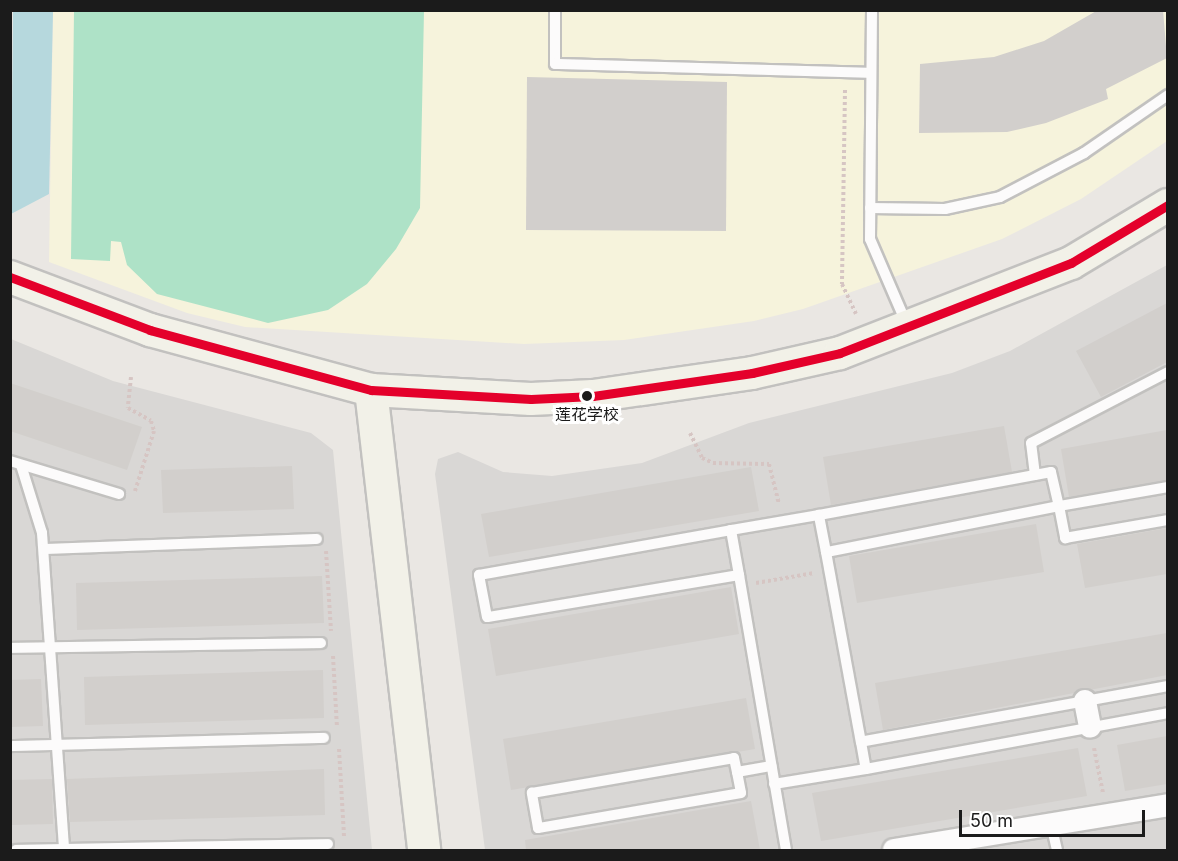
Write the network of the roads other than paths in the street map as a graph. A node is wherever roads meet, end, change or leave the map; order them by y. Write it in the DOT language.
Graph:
graph roads {
  1 [pos="555,10"];
  2 [pos="872,10"];
  3 [pos="871,73"];
  4 [pos="1167,95"];
  5 [pos="1167,205"];
  6 [pos="870,208"];
  7 [pos="10,277"];
  8 [pos="909,328"];
  9 [pos="1167,372"];
  10 [pos="371,390"];
  11 [pos="16,463"];
  12 [pos="1035,475"];
  13 [pos="1167,487"];
  14 [pos="119,494"];
  15 [pos="1059,506"];
  16 [pos="819,515"];
  17 [pos="1167,520"];
  18 [pos="730,530"];
  19 [pos="317,539"];
  20 [pos="44,549"];
  21 [pos="826,552"];
  22 [pos="740,580"];
  23 [pos="321,643"];
  24 [pos="52,647"];
  25 [pos="10,648"];
  26 [pos="1167,686"];
  27 [pos="1085,701"];
  28 [pos="1167,714"];
  29 [pos="1090,728"];
  30 [pos="324,738"];
  31 [pos="861,742"];
  32 [pos="59,745"];
  33 [pos="10,746"];
  34 [pos="771,766"];
  35 [pos="866,769"];
  36 [pos="737,772"];
  37 [pos="774,784"];
  38 [pos="1167,805"];
  39 [pos="1051,824"];
  40 [pos="328,844"];
  41 [pos="16,850"];
  42 [pos="64,850"];
  43 [pos="424,850"];
  44 [pos="786,850"];
  45 [pos="894,850"];
  46 [pos="1057,850"];
  1 -- 3 [label="lane"];
  2 -- 3 [label="lane"];
  3 -- 6 [label="lane"];
  4 -- 6 [label="lane"];
  5 -- 8 [label="main road"];
  6 -- 8 [label="lane"];
  7 -- 10 [label="main road"];
  8 -- 10 [label="main road"];
  9 -- 12 [label="lane"];
  10 -- 43 [label="main road"];
  11 -- 14 [label="lane"];
  11 -- 20 [label="lane"];
  12 -- 15 [label="lane"];
  12 -- 16 [label="lane"];
  13 -- 15 [label="lane"];
  15 -- 17 [label="lane"];
  15 -- 21 [label="lane"];
  16 -- 18 [label="lane"];
  16 -- 21 [label="lane"];
  18 -- 22 [label="lane"];
  18 -- 22 [label="lane"];
  19 -- 20 [label="lane"];
  20 -- 24 [label="lane"];
  21 -- 31 [label="lane"];
  22 -- 34 [label="lane"];
  23 -- 24 [label="lane"];
  24 -- 25 [label="lane"];
  24 -- 32 [label="lane"];
  26 -- 27 [label="lane"];
  27 -- 29 [label="street"];
  27 -- 31 [label="lane"];
  28 -- 29 [label="lane"];
  29 -- 35 [label="lane"];
  30 -- 32 [label="lane"];
  31 -- 35 [label="lane"];
  32 -- 33 [label="lane"];
  32 -- 42 [label="lane"];
  34 -- 36 [label="lane"];
  34 -- 37 [label="lane"];
  35 -- 37 [label="lane"];
  36 -- 36 [label="lane"];
  37 -- 44 [label="lane"];
  38 -- 39 [label="street"];
  39 -- 45 [label="street"];
  39 -- 46 [label="lane"];
  40 -- 42 [label="lane"];
  41 -- 42 [label="lane"];
}
